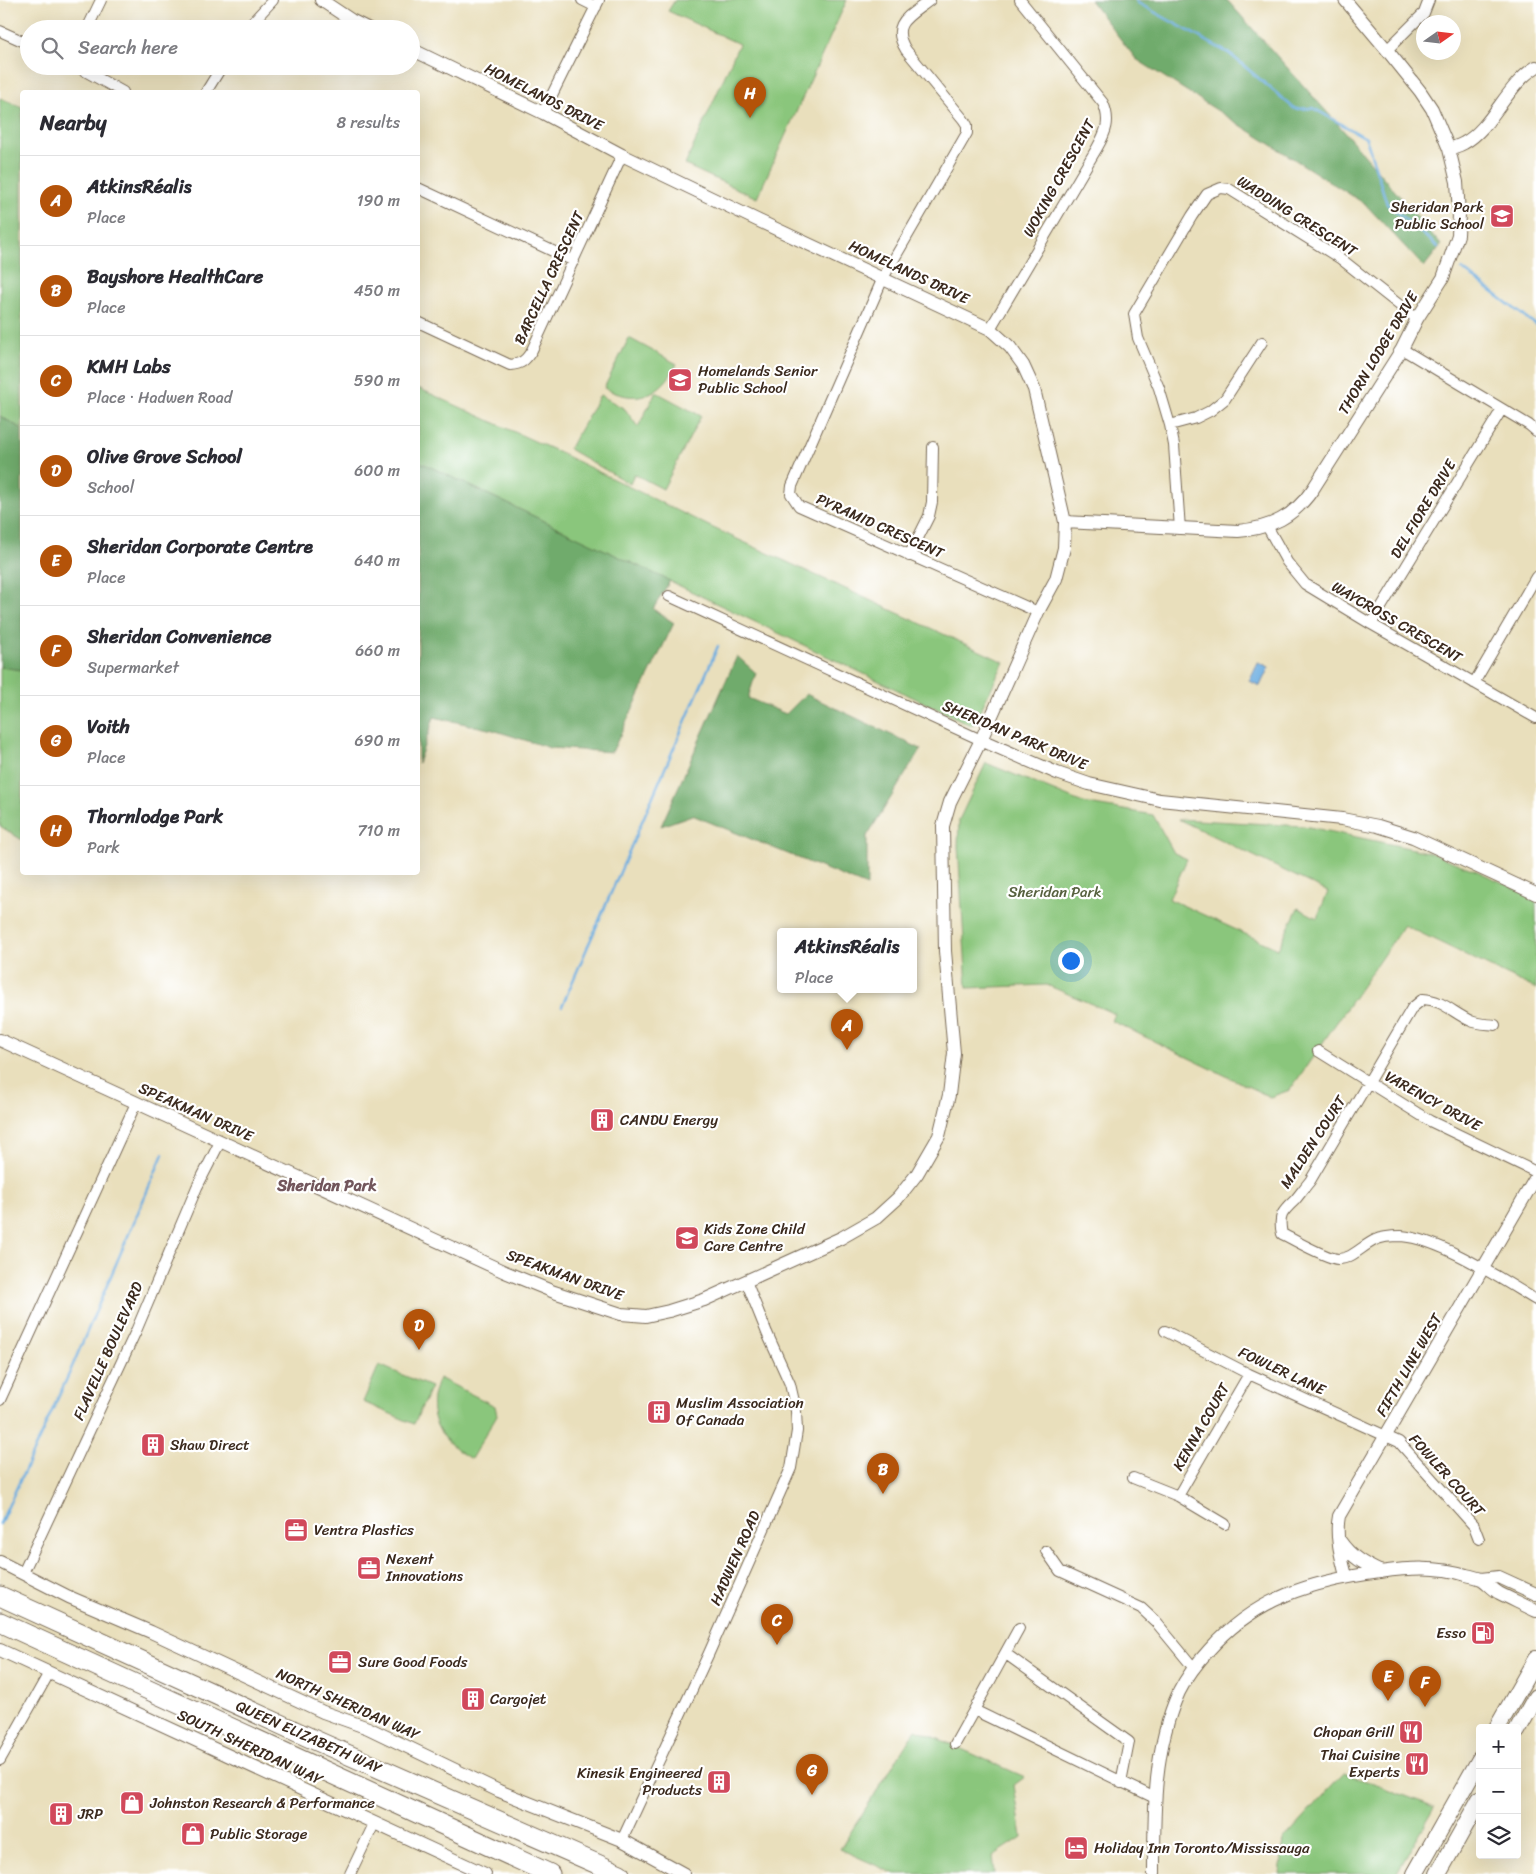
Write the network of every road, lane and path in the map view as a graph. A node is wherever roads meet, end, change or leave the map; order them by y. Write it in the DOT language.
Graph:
graph roads {
  1 [pos="101,0"];
  2 [pos="273,0"];
  3 [pos="321,0"];
  4 [pos="582,0"];
  5 [pos="930,0"];
  6 [pos="1020,0"];
  7 [pos="1345,0"];
  8 [pos="1430,0"];
  9 [pos="597,4"];
  10 [pos="91,20"];
  11 [pos="254,20"];
  12 [pos="351,20"];
  13 [pos="0,31"];
  14 [pos="20,40"];
  15 [pos="1387,50"];
  16 [pos="420,53"];
  17 [pos="1536,67"];
  18 [pos="92,75"];
  19 [pos="216,75"];
  20 [pos="119,90"];
  21 [pos="207,90"];
  22 [pos="542,113"];
  23 [pos="1449,149"];
  24 [pos="622,155"];
  25 [pos="420,189"];
  26 [pos="574,261"];
  27 [pos="882,278"];
  28 [pos="1417,319"];
  29 [pos="420,323"];
  30 [pos="990,328"];
  31 [pos="1262,342"];
  32 [pos="1402,349"];
  33 [pos="1502,409"];
  34 [pos="1170,425"];
  35 [pos="1536,431"];
  36 [pos="933,446"];
  37 [pos="1065,522"];
  38 [pos="1267,526"];
  39 [pos="1180,529"];
  40 [pos="909,556"];
  41 [pos="1536,577"];
  42 [pos="669,596"];
  43 [pos="1038,612"];
  44 [pos="1370,624"];
  45 [pos="1474,683"];
  46 [pos="1536,718"];
  47 [pos="981,740"];
  48 [pos="1536,894"];
  49 [pos="1495,1025"];
  50 [pos="0,1040"];
  51 [pos="1318,1051"];
  52 [pos="1369,1083"];
  53 [pos="136,1103"];
  54 [pos="220,1142"];
  55 [pos="1536,1172"];
  56 [pos="1536,1177"];
  57 [pos="1484,1268"];
  58 [pos="746,1281"];
  59 [pos="1536,1300"];
  60 [pos="1165,1331"];
  61 [pos="1250,1374"];
  62 [pos="0,1400"];
  63 [pos="1387,1436"];
  64 [pos="1133,1478"];
  65 [pos="1178,1496"];
  66 [pos="1225,1524"];
  67 [pos="1338,1539"];
  68 [pos="1479,1539"];
  69 [pos="1046,1551"];
  70 [pos="0,1562"];
  71 [pos="1381,1572"];
  72 [pos="23,1573"];
  73 [pos="1346,1576"];
  74 [pos="1481,1579"];
  75 [pos="1536,1594"];
  76 [pos="0,1596"];
  77 [pos="1536,1611"];
  78 [pos="0,1622"];
  79 [pos="1020,1628"];
  80 [pos="0,1650"];
  81 [pos="1006,1654"];
  82 [pos="1536,1659"];
  83 [pos="1194,1667"];
  84 [pos="49,1673"];
  85 [pos="1536,1697"];
  86 [pos="974,1710"];
  87 [pos="1499,1724"];
  88 [pos="1521,1724"];
  89 [pos="955,1744"];
  90 [pos="0,1760"];
  91 [pos="1476,1766"];
  92 [pos="1121,1782"];
  93 [pos="1155,1798"];
  94 [pos="1476,1806"];
  95 [pos="374,1824"];
  96 [pos="622,1840"];
  97 [pos="350,1874"];
  98 [pos="485,1874"];
  99 [pos="550,1874"];
  100 [pos="620,1874"];
  101 [pos="684,1874"];
  102 [pos="1154,1874"];
  103 [pos="1416,1874"];
  104 [pos="1438,1874"];
  1 -- 10 [label="street"];
  2 -- 11 [label="street"];
  3 -- 12 [label="street"];
  4 -- 9 [label="street"];
  5 -- 27 [label="street"];
  6 -- 30 [label="street, WOKING CRESCENT"];
  7 -- 15 [label="street, THORN LODGE DRIVE"];
  8 -- 15 [label="street"];
  9 -- 22 [label="street"];
  13 -- 14 [label="street"];
  15 -- 23 [label="street, THORN LODGE DRIVE"];
  16 -- 22 [label="street, HOMELANDS DRIVE"];
  17 -- 23 [label="street"];
  18 -- 20 [label="street"];
  19 -- 21 [label="street"];
  22 -- 24 [label="street, HOMELANDS DRIVE"];
  23 -- 28 [label="street, THORN LODGE DRIVE"];
  24 -- 26 [label="street, BARCELLA CRESCENT"];
  24 -- 27 [label="street, HOMELANDS DRIVE"];
  25 -- 26 [label="street"];
  26 -- 29 [label="street, BARCELLA CRESCENT"];
  27 -- 30 [label="street, HOMELANDS DRIVE"];
  27 -- 40 [label="street, PYRAMID CRESCENT"];
  28 -- 32 [label="street, THORN LODGE DRIVE"];
  28 -- 34 [label="street, WADDING CRESCENT"];
  30 -- 37 [label="street, HOMELANDS DRIVE"];
  31 -- 34 [label="street"];
  32 -- 33 [label="street"];
  32 -- 38 [label="street, THORN LODGE DRIVE"];
  33 -- 35 [label="street"];
  33 -- 44 [label="street, DEL FIORE DRIVE"];
  34 -- 39 [label="street, WADDING CRESCENT"];
  36 -- 40 [label="street"];
  37 -- 39 [label="street, THORN LODGE DRIVE"];
  37 -- 43 [label="street, HOMELANDS DRIVE"];
  38 -- 39 [label="street, THORN LODGE DRIVE"];
  38 -- 44 [label="street, WAYCROSS CRESCENT"];
  40 -- 43 [label="street, PYRAMID CRESCENT"];
  41 -- 45 [label="street"];
  42 -- 47 [label="street, SHERIDAN PARK DRIVE"];
  43 -- 47 [label="street, HOMELANDS DRIVE"];
  44 -- 45 [label="street, WAYCROSS CRESCENT"];
  45 -- 46 [label="street, WAYCROSS CRESCENT"];
  47 -- 48 [label="street, SHERIDAN PARK DRIVE"];
  47 -- 58 [label="street, SPEAKMAN DRIVE"];
  49 -- 52 [label="street, MALDEN COURT"];
  50 -- 53 [label="street, SPEAKMAN DRIVE"];
  51 -- 52 [label="street, VARENCY DRIVE"];
  52 -- 55 [label="street, VARENCY DRIVE"];
  52 -- 57 [label="street, MALDEN COURT"];
  53 -- 54 [label="street, SPEAKMAN DRIVE"];
  53 -- 62 [label="street"];
  54 -- 58 [label="street, SPEAKMAN DRIVE"];
  54 -- 72 [label="street, FLAVELLE BOULEVARD"];
  56 -- 57 [label="street, FIFTH LINE WEST"];
  57 -- 59 [label="street"];
  57 -- 63 [label="street, FIFTH LINE WEST"];
  58 -- 96 [label="street, HADWEN ROAD"];
  60 -- 61 [label="street, FOWLER LANE"];
  61 -- 63 [label="street, FOWLER LANE"];
  61 -- 65 [label="street, KENNA COURT"];
  63 -- 67 [label="street, FIFTH LINE WEST"];
  63 -- 68 [label="street, FOWLER COURT"];
  64 -- 65 [label="street"];
  65 -- 66 [label="street"];
  67 -- 71 [label="street"];
  67 -- 73 [label="street, FIFTH LINE WEST"];
  69 -- 83 [label="street"];
  70 -- 72 [label="street, NORTH SHERIDAN WAY"];
  71 -- 73 [label="street"];
  71 -- 74 [label="street"];
  72 -- 96 [label="street, NORTH SHERIDAN WAY"];
  73 -- 83 [label="street"];
  74 -- 75 [label="street"];
  74 -- 77 [label="street"];
  76 -- 100 [label="highway, QUEEN ELIZABETH WAY"];
  78 -- 99 [label="highway, QUEEN ELIZABETH WAY"];
  79 -- 81 [label="street"];
  80 -- 84 [label="street, SOUTH SHERIDAN WAY"];
  81 -- 86 [label="street"];
  81 -- 92 [label="street"];
  82 -- 87 [label="main road"];
  83 -- 93 [label="street"];
  84 -- 90 [label="street"];
  84 -- 95 [label="street, SOUTH SHERIDAN WAY"];
  85 -- 88 [label="main road"];
  86 -- 89 [label="street"];
  86 -- 92 [label="street"];
  91 -- 103 [label="main road"];
  92 -- 93 [label="street"];
  93 -- 102 [label="street"];
  94 -- 104 [label="main road"];
  95 -- 97 [label="street"];
  95 -- 98 [label="street, SOUTH SHERIDAN WAY"];
  96 -- 101 [label="street, NORTH SHERIDAN WAY"];
}
